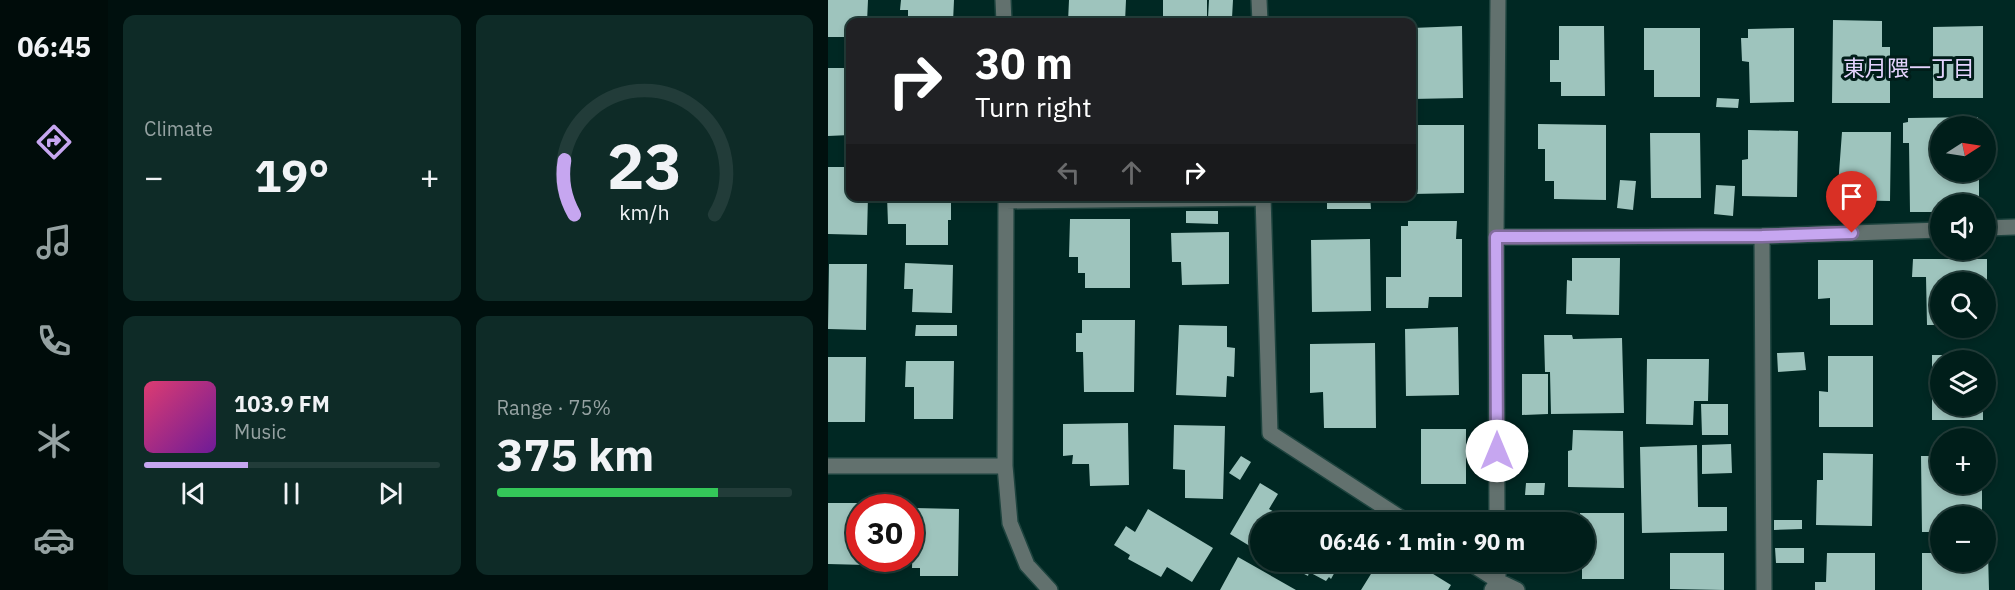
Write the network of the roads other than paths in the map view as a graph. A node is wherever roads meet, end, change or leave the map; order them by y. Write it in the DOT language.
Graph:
graph roads {
  1 [pos="1003,0"];
  2 [pos="1259,0"];
  3 [pos="1498,0"];
  4 [pos="1004,18"];
  5 [pos="1260,18"];
  6 [pos="1006,201"];
  7 [pos="1263,201"];
  8 [pos="2015,227"];
  9 [pos="1996,228"];
  10 [pos="1930,230"];
  11 [pos="1762,236"];
  12 [pos="1496,237"];
  13 [pos="828,466"];
  14 [pos="1005,466"];
  15 [pos="1392,512"];
  16 [pos="1497,512"];
  17 [pos="1480,572"];
  18 [pos="1495,585"];
  19 [pos="1050,590"];
  20 [pos="1517,590"];
  21 [pos="1764,590"];
  1 -- 4 [label="street"];
  2 -- 5 [label="street"];
  3 -- 12 [label="street"];
  6 -- 14 [label="street"];
  7 -- 15 [label="street"];
  8 -- 9 [label="street"];
  10 -- 11 [label="street"];
  11 -- 12 [label="street"];
  11 -- 21 [label="street"];
  12 -- 16 [label="street"];
  13 -- 14 [label="street"];
  14 -- 19 [label="street"];
  17 -- 18 [label="street"];
  18 -- 20 [label="street"];
}
